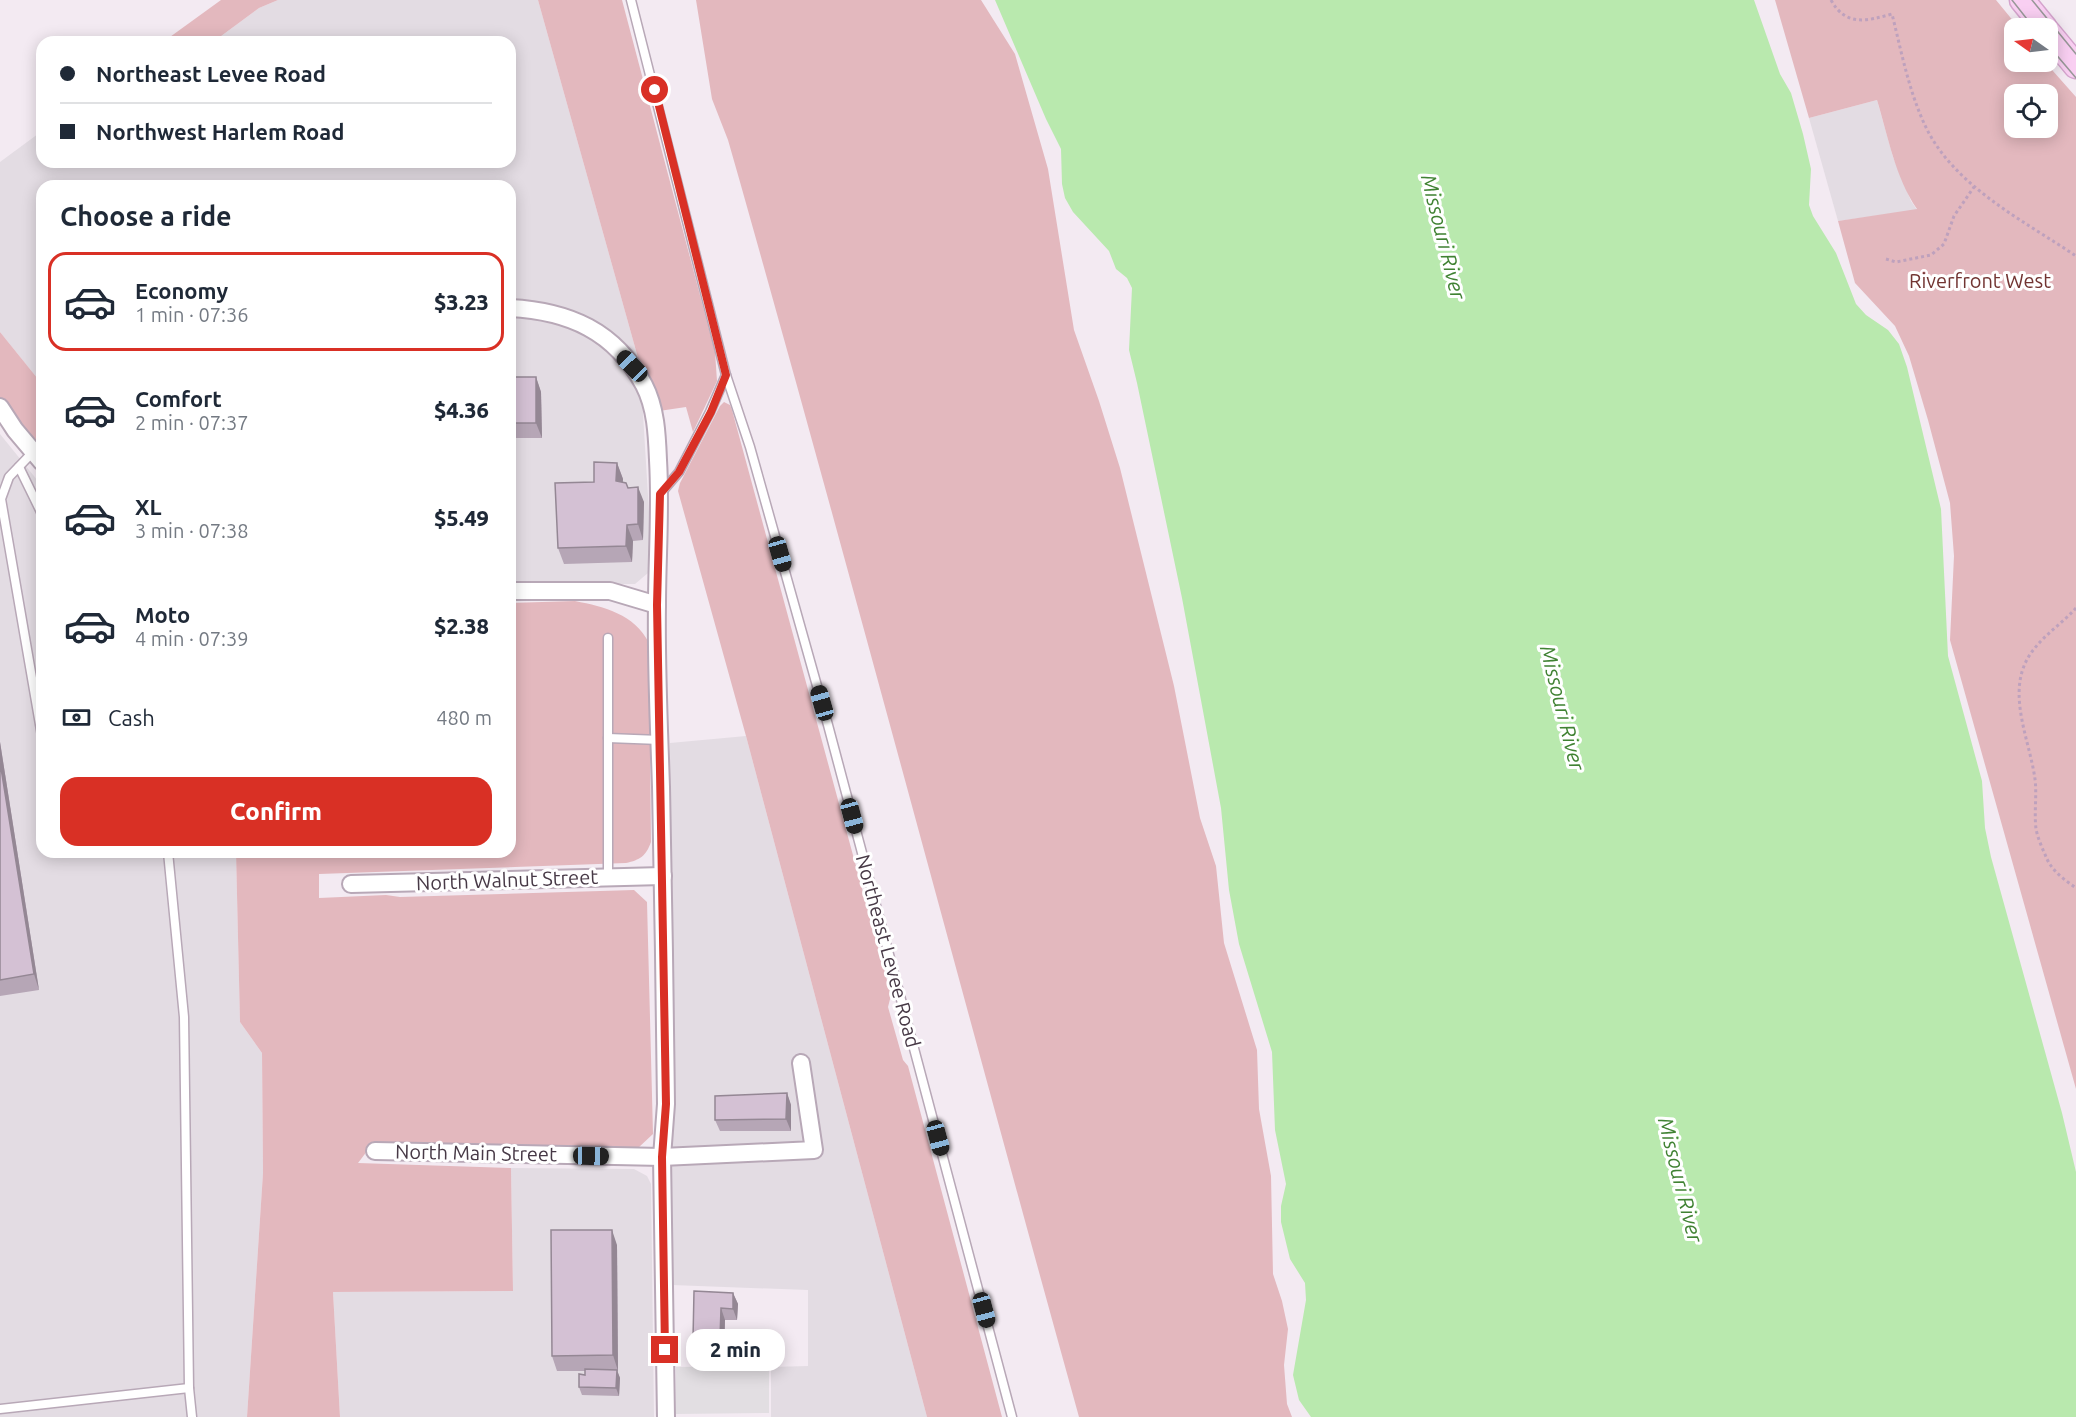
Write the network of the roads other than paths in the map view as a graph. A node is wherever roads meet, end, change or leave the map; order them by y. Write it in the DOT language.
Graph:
graph roads {
  1 [pos="631,0"];
  2 [pos="2022,0"];
  3 [pos="2037,18"];
  4 [pos="2058,44"];
  5 [pos="2076,66"];
  6 [pos="516,308"];
  7 [pos="726,375"];
  8 [pos="0,407"];
  9 [pos="36,456"];
  10 [pos="36,458"];
  11 [pos="19,467"];
  12 [pos="660,494"];
  13 [pos="36,502"];
  14 [pos="516,591"];
  15 [pos="657,605"];
  16 [pos="608,638"];
  17 [pos="36,701"];
  18 [pos="608,738"];
  19 [pos="660,740"];
  20 [pos="169,858"];
  21 [pos="663,876"];
  22 [pos="608,877"];
  23 [pos="351,884"];
  24 [pos="801,1063"];
  25 [pos="375,1151"];
  26 [pos="662,1157"];
  27 [pos="189,1388"];
  28 [pos="0,1409"];
  29 [pos="192,1417"];
  30 [pos="666,1417"];
  31 [pos="1012,1417"];
  1 -- 7 [label="lane, Northeast Levee Road"];
  2 -- 3 [label="main road"];
  4 -- 5 [label="main road"];
  6 -- 12 [label="street"];
  7 -- 12 [label="lane"];
  7 -- 31 [label="lane, Northeast Levee Road"];
  8 -- 9 [label="street"];
  10 -- 11 [label="lane"];
  11 -- 13 [label="lane"];
  11 -- 17 [label="lane"];
  12 -- 15 [label="street"];
  14 -- 15 [label="street"];
  15 -- 19 [label="street"];
  16 -- 18 [label="lane"];
  18 -- 19 [label="lane"];
  18 -- 22 [label="lane"];
  19 -- 21 [label="street"];
  20 -- 27 [label="lane"];
  21 -- 22 [label="street, North Walnut Street"];
  21 -- 26 [label="street"];
  22 -- 23 [label="street, North Walnut Street"];
  24 -- 26 [label="street, North Main Street"];
  25 -- 26 [label="street, North Main Street"];
  26 -- 30 [label="street"];
  27 -- 28 [label="lane"];
  27 -- 29 [label="lane"];
}
